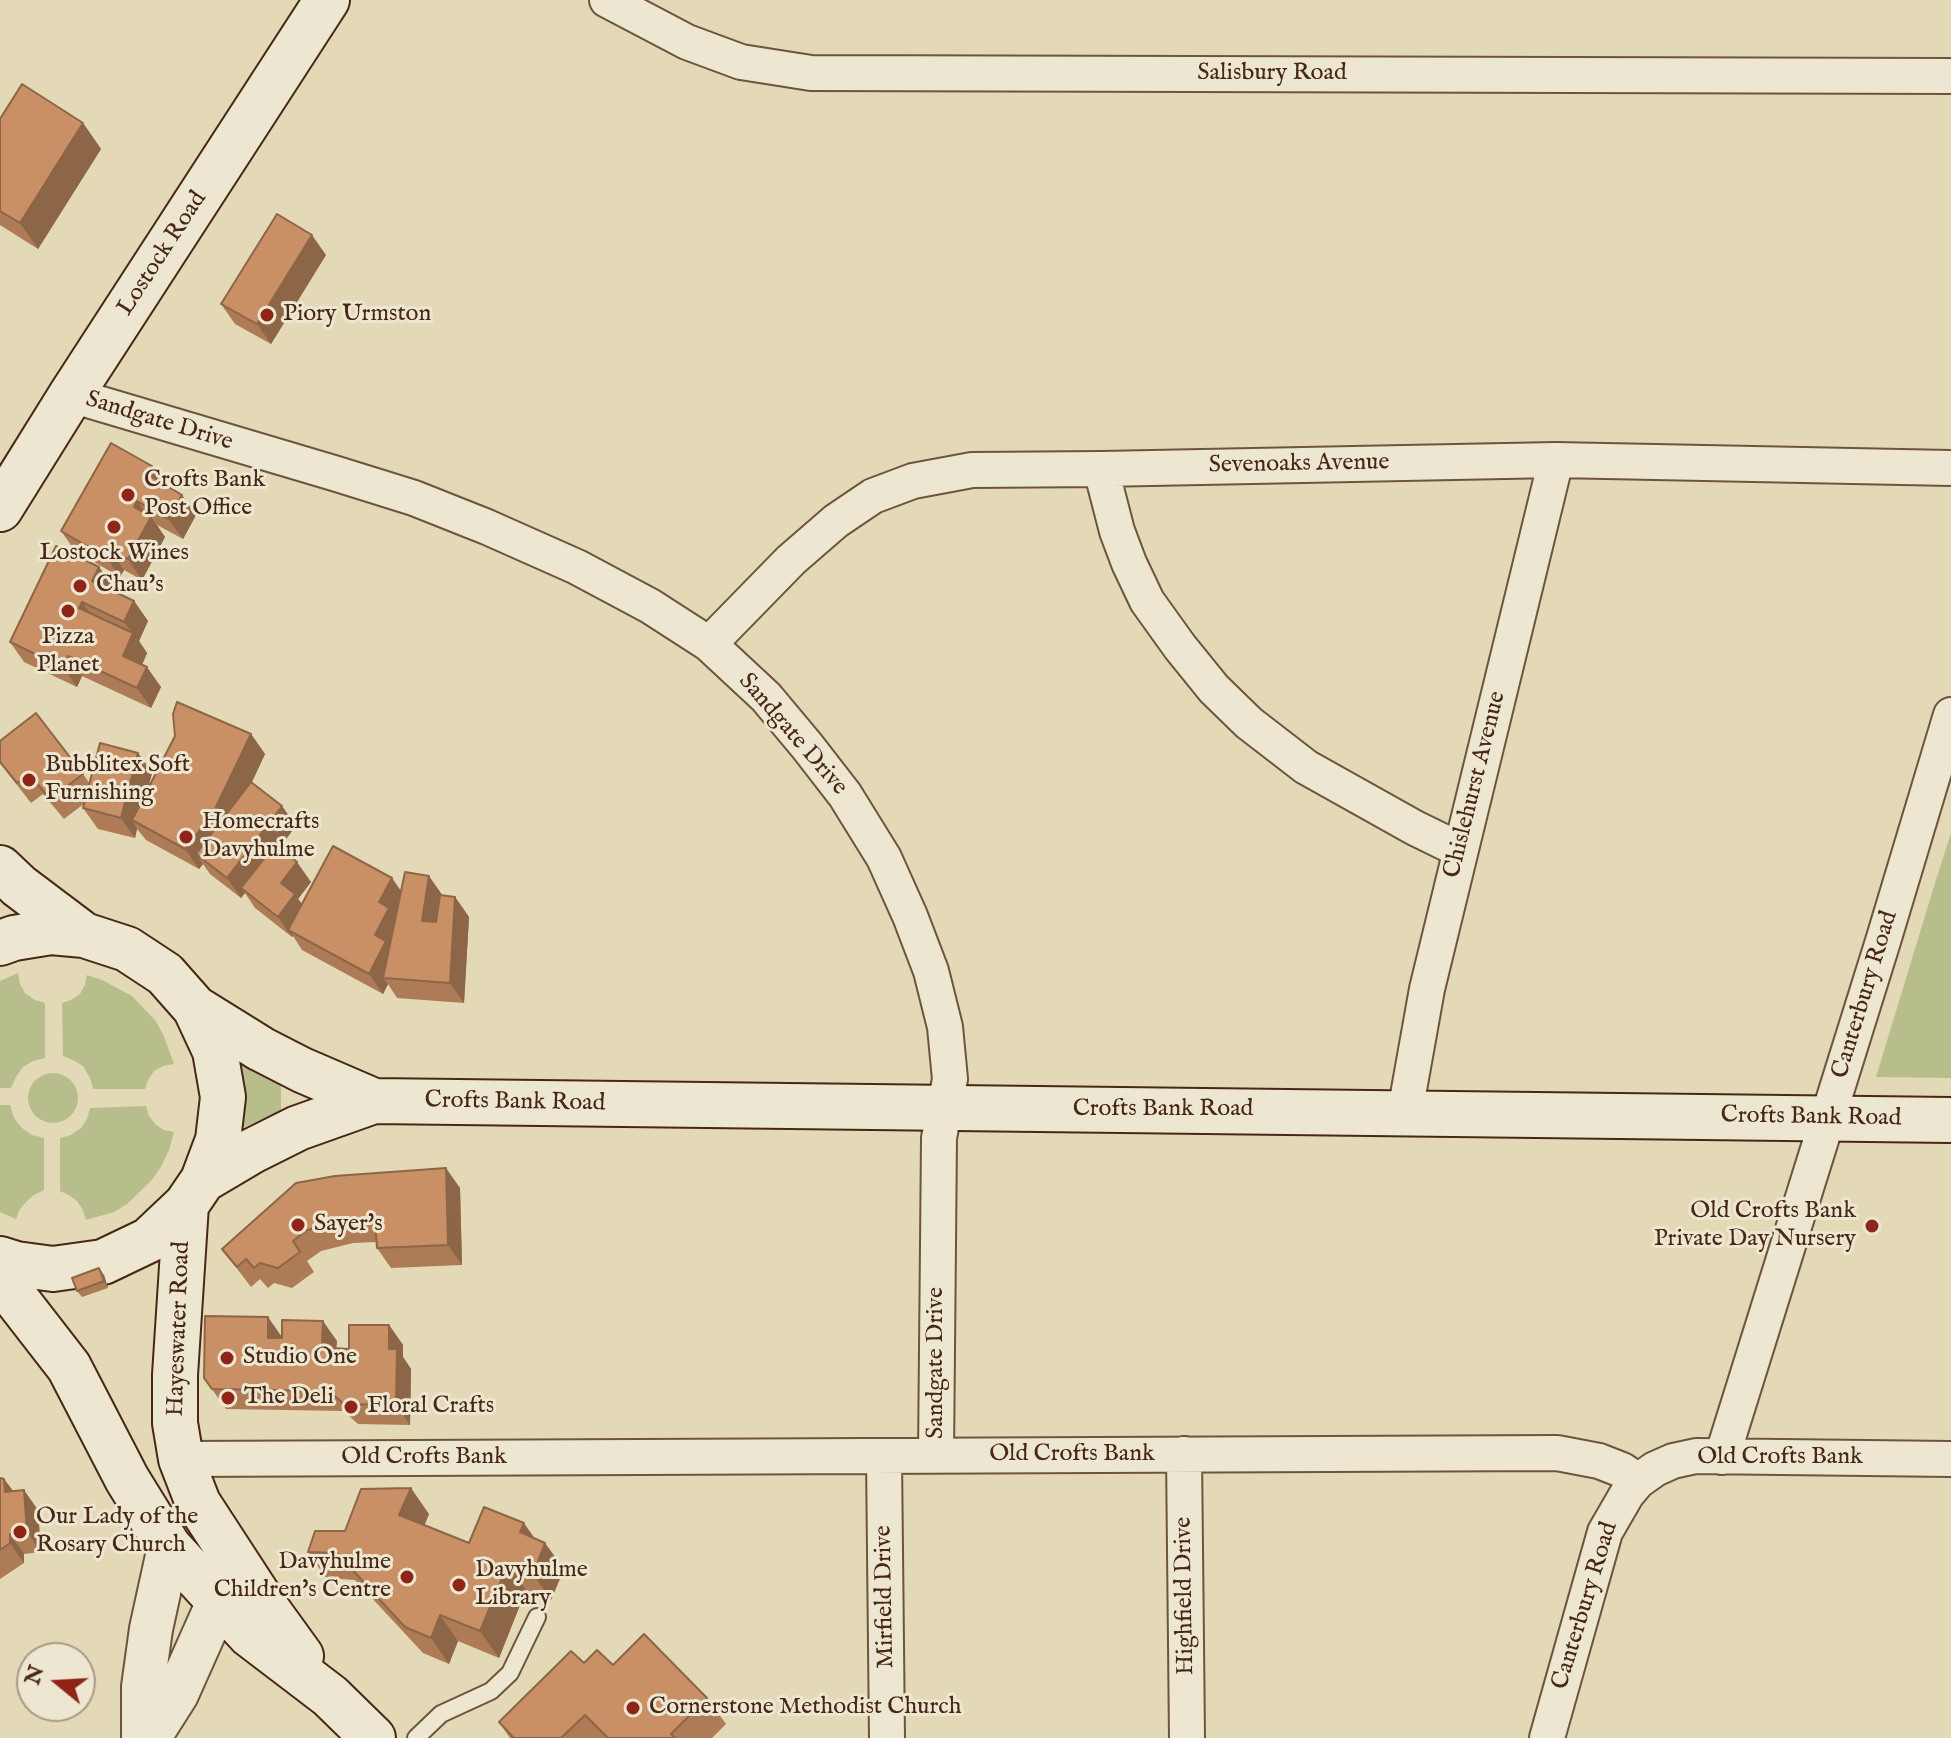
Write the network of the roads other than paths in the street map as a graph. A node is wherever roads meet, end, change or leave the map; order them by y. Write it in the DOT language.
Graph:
graph roads {
  1 [pos="327,0"];
  2 [pos="607,0"];
  3 [pos="1951,76"];
  4 [pos="71,395"];
  5 [pos="1556,460"];
  6 [pos="1951,468"];
  7 [pos="1101,469"];
  8 [pos="0,509"];
  9 [pos="709,644"];
  10 [pos="1951,715"];
  11 [pos="1460,850"];
  12 [pos="0,868"];
  13 [pos="84,935"];
  14 [pos="0,943"];
  15 [pos="195,1008"];
  16 [pos="374,1101"];
  17 [pos="945,1108"];
  18 [pos="1405,1112"];
  19 [pos="1828,1117"];
  20 [pos="1951,1120"];
  21 [pos="194,1192"];
  22 [pos="0,1259"];
  23 [pos="0,1278"];
  24 [pos="1184,1454"];
  25 [pos="936,1455"];
  26 [pos="884,1457"];
  27 [pos="1722,1457"];
  28 [pos="181,1459"];
  29 [pos="1951,1459"];
  30 [pos="1638,1481"];
  31 [pos="169,1547"];
  32 [pos="231,1554"];
  33 [pos="218,1602"];
  34 [pos="537,1617"];
  35 [pos="330,1696"];
  36 [pos="146,1738"];
  37 [pos="373,1738"];
  38 [pos="416,1738"];
  39 [pos="887,1738"];
  40 [pos="1187,1738"];
  41 [pos="1547,1738"];
  1 -- 4 [label="main road, Lostock Road"];
  2 -- 3 [label="street, Salisbury Road"];
  4 -- 8 [label="main road, Lostock Road"];
  4 -- 9 [label="street, Sandgate Drive"];
  5 -- 6 [label="street, Sevenoaks Avenue"];
  5 -- 7 [label="street, Sevenoaks Avenue"];
  5 -- 11 [label="street, Chislehurst Avenue"];
  7 -- 9 [label="street, Sevenoaks Avenue"];
  7 -- 11 [label="street"];
  9 -- 17 [label="street, Sandgate Drive"];
  10 -- 19 [label="street, Canterbury Road"];
  11 -- 18 [label="street, Chislehurst Avenue"];
  12 -- 13 [label="main road"];
  13 -- 14 [label="main road"];
  13 -- 15 [label="main road"];
  15 -- 16 [label="main road, Crofts Bank Road"];
  15 -- 21 [label="main road"];
  16 -- 17 [label="main road, Crofts Bank Road"];
  16 -- 21 [label="main road, Crofts Bank Road"];
  17 -- 18 [label="main road, Crofts Bank Road"];
  17 -- 25 [label="street, Sandgate Drive"];
  18 -- 19 [label="main road, Crofts Bank Road"];
  19 -- 20 [label="main road, Crofts Bank Road"];
  19 -- 27 [label="street, Canterbury Road"];
  21 -- 22 [label="main road"];
  21 -- 28 [label="main road, Hayeswater Road"];
  23 -- 31 [label="main road, Hayeswater Road"];
  24 -- 25 [label="street, Old Crofts Bank"];
  24 -- 30 [label="street, Old Crofts Bank"];
  24 -- 40 [label="street, Highfield Drive"];
  25 -- 26 [label="street, Old Crofts Bank"];
  26 -- 28 [label="street, Old Crofts Bank"];
  26 -- 39 [label="street, Mirfield Drive"];
  27 -- 29 [label="street, Old Crofts Bank"];
  27 -- 30 [label="street, Old Crofts Bank"];
  28 -- 32 [label="main road, Hayeswater Road"];
  30 -- 41 [label="street, Canterbury Road"];
  31 -- 33 [label="main road, Hayeswater Road"];
  31 -- 36 [label="street"];
  32 -- 33 [label="main road"];
  32 -- 35 [label="main road, Hayeswater Road"];
  33 -- 35 [label="main road, Hayeswater Road"];
  33 -- 36 [label="street"];
  34 -- 38 [label="lane"];
  35 -- 37 [label="main road, Hayeswater Road"];
}
